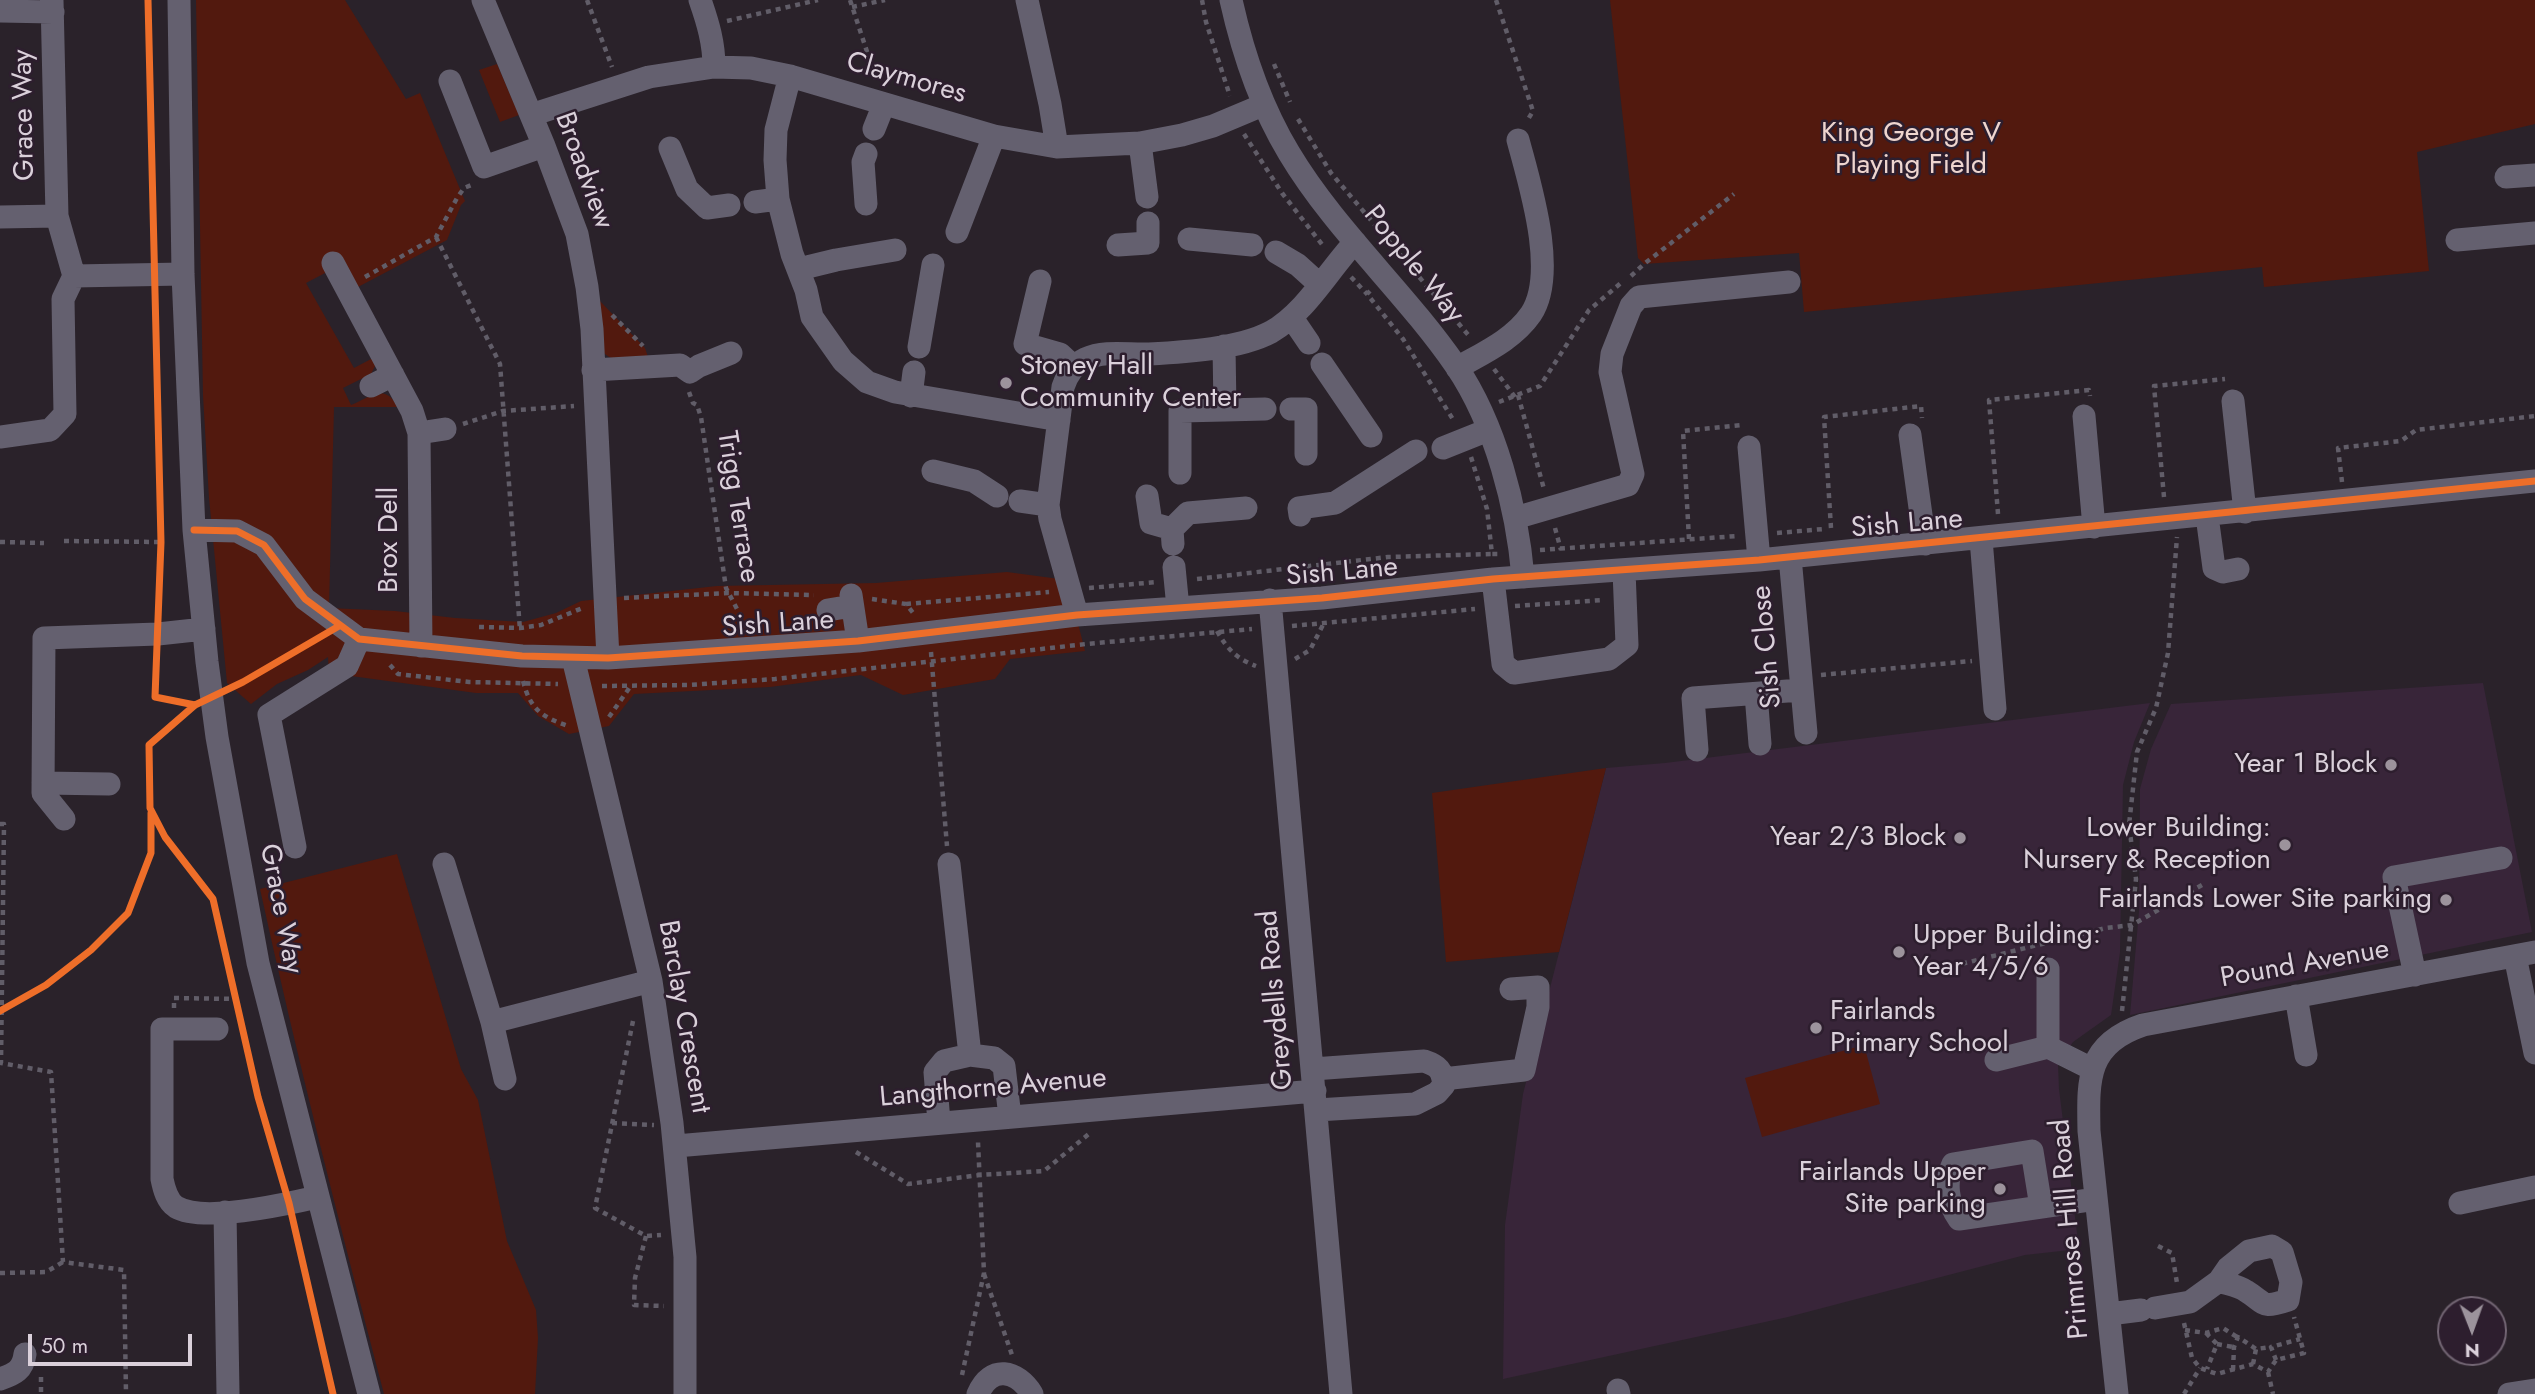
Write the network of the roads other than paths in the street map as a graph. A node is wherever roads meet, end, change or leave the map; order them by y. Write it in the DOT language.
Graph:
graph roads {
  1 [pos="179,0"];
  2 [pos="483,0"];
  3 [pos="700,0"];
  4 [pos="1027,0"];
  5 [pos="1231,0"];
  6 [pos="53,6"];
  7 [pos="0,11"];
  8 [pos="714,67"];
  9 [pos="790,76"];
  10 [pos="450,81"];
  11 [pos="884,104"];
  12 [pos="1263,105"];
  13 [pos="531,114"];
  14 [pos="874,129"];
  15 [pos="994,136"];
  16 [pos="1518,140"];
  17 [pos="1140,143"];
  18 [pos="544,146"];
  19 [pos="1056,147"];
  20 [pos="670,148"];
  21 [pos="866,154"];
  22 [pos="2535,175"];
  23 [pos="2506,177"];
  24 [pos="1147,197"];
  25 [pos="778,199"];
  26 [pos="755,202"];
  27 [pos="866,204"];
  28 [pos="729,205"];
  29 [pos="57,216"];
  30 [pos="0,217"];
  31 [pos="1148,223"];
  32 [pos="957,232"];
  33 [pos="2535,233"];
  34 [pos="1189,239"];
  35 [pos="2457,240"];
  36 [pos="1355,242"];
  37 [pos="1118,245"];
  38 [pos="1252,245"];
  39 [pos="895,250"];
  40 [pos="1276,253"];
  41 [pos="333,263"];
  42 [pos="933,265"];
  43 [pos="799,269"];
  44 [pos="183,274"];
  45 [pos="74,276"];
  46 [pos="1040,281"];
  47 [pos="1789,282"];
  48 [pos="1319,284"];
  49 [pos="1292,318"];
  50 [pos="1309,343"];
  51 [pos="1224,346"];
  52 [pos="919,347"];
  53 [pos="732,353"];
  54 [pos="1322,363"];
  55 [pos="1074,367"];
  56 [pos="1457,368"];
  57 [pos="593,370"];
  58 [pos="914,372"];
  59 [pos="393,375"];
  60 [pos="370,386"];
  61 [pos="2231,390"];
  62 [pos="911,396"];
  63 [pos="1291,409"];
  64 [pos="1225,410"];
  65 [pos="1259,410"];
  66 [pos="2087,410"];
  67 [pos="1059,420"];
  68 [pos="1916,427"];
  69 [pos="445,429"];
  70 [pos="1488,430"];
  71 [pos="419,433"];
  72 [pos="1371,436"];
  73 [pos="1746,436"];
  74 [pos="0,437"];
  75 [pos="1443,448"];
  76 [pos="1416,452"];
  77 [pos="1306,454"];
  78 [pos="933,471"];
  79 [pos="1180,473"];
  80 [pos="2535,481"];
  81 [pos="997,496"];
  82 [pos="1147,496"];
  83 [pos="1020,501"];
  84 [pos="1048,505"];
  85 [pos="1246,509"];
  86 [pos="2245,512"];
  87 [pos="1300,515"];
  88 [pos="2207,516"];
  89 [pos="1515,518"];
  90 [pos="2094,527"];
  91 [pos="194,530"];
  92 [pos="1981,539"];
  93 [pos="1925,544"];
  94 [pos="1173,547"];
  95 [pos="1790,557"];
  96 [pos="1759,560"];
  97 [pos="2238,569"];
  98 [pos="1624,571"];
  99 [pos="1523,577"];
  100 [pos="1493,579"];
  101 [pos="1270,600"];
  102 [pos="1178,608"];
  103 [pos="828,610"];
  104 [pos="1077,615"];
  105 [pos="204,629"];
  106 [pos="364,640"];
  107 [pos="858,641"];
  108 [pos="421,646"];
  109 [pos="573,658"];
  110 [pos="608,658"];
  111 [pos="1800,683"];
  112 [pos="1756,694"];
  113 [pos="1995,709"];
  114 [pos="1806,733"];
  115 [pos="1760,744"];
  116 [pos="1697,750"];
  117 [pos="43,783"];
  118 [pos="109,784"];
  119 [pos="64,819"];
  120 [pos="295,847"];
  121 [pos="2501,858"];
  122 [pos="444,864"];
  123 [pos="948,864"];
  124 [pos="2525,954"];
  125 [pos="2048,969"];
  126 [pos="2414,975"];
  127 [pos="651,981"];
  128 [pos="1510,989"];
  129 [pos="2296,996"];
  130 [pos="492,1022"];
  131 [pos="217,1029"];
  132 [pos="2048,1047"];
  133 [pos="2535,1053"];
  134 [pos="970,1055"];
  135 [pos="2306,1055"];
  136 [pos="1996,1060"];
  137 [pos="2094,1064"];
  138 [pos="505,1079"];
  139 [pos="1443,1079"];
  140 [pos="1315,1090"];
  141 [pos="1010,1117"];
  142 [pos="939,1123"];
  143 [pos="676,1146"];
  144 [pos="2535,1187"];
  145 [pos="317,1197"];
  146 [pos="2096,1199"];
  147 [pos="2460,1203"];
  148 [pos="2041,1207"];
  149 [pos="225,1212"];
  150 [pos="2219,1281"];
  151 [pos="2109,1314"];
  152 [pos="25,1354"];
  153 [pos="0,1379"];
  154 [pos="2535,1390"];
  155 [pos="228,1394"];
  156 [pos="369,1394"];
  157 [pos="685,1394"];
  158 [pos="978,1394"];
  159 [pos="1032,1394"];
  160 [pos="1341,1394"];
  161 [pos="2116,1394"];
  162 [pos="2508,1394"];
  1 -- 44 [label="street, Grace Way"];
  2 -- 13 [label="street, Broadview"];
  3 -- 8 [label="street"];
  4 -- 19 [label="street"];
  5 -- 12 [label="street, Popple Way"];
  6 -- 7 [label="street, Grace Way"];
  6 -- 29 [label="street, Grace Way"];
  8 -- 9 [label="street, Claymores"];
  8 -- 13 [label="street, Claymores"];
  9 -- 11 [label="street, Claymores"];
  9 -- 25 [label="street"];
  10 -- 18 [label="street"];
  11 -- 14 [label="street"];
  11 -- 15 [label="street, Claymores"];
  12 -- 17 [label="street, Claymores"];
  12 -- 36 [label="street, Popple Way"];
  13 -- 18 [label="street, Broadview"];
  15 -- 19 [label="street, Claymores"];
  15 -- 32 [label="street"];
  16 -- 56 [label="street"];
  17 -- 19 [label="street, Claymores"];
  17 -- 24 [label="street"];
  18 -- 57 [label="street, Broadview"];
  20 -- 28 [label="street"];
  21 -- 27 [label="street"];
  22 -- 23 [label="street"];
  25 -- 26 [label="street"];
  25 -- 43 [label="street"];
  29 -- 30 [label="street, Grace Way"];
  29 -- 45 [label="street, Grace Way"];
  31 -- 37 [label="street"];
  33 -- 35 [label="street"];
  34 -- 38 [label="street"];
  36 -- 48 [label="street"];
  36 -- 56 [label="street, Popple Way"];
  39 -- 43 [label="street"];
  40 -- 48 [label="street"];
  41 -- 59 [label="street, Brox Dell"];
  42 -- 52 [label="street"];
  43 -- 62 [label="street"];
  44 -- 45 [label="street"];
  44 -- 91 [label="street, Grace Way"];
  45 -- 74 [label="street"];
  46 -- 55 [label="street"];
  47 -- 89 [label="street"];
  48 -- 49 [label="street"];
  49 -- 50 [label="street"];
  49 -- 51 [label="street"];
  51 -- 55 [label="street"];
  51 -- 64 [label="street"];
  53 -- 57 [label="street"];
  54 -- 72 [label="street"];
  55 -- 67 [label="street"];
  56 -- 70 [label="street, Popple Way"];
  57 -- 110 [label="street, Broadview"];
  58 -- 62 [label="street"];
  59 -- 60 [label="street"];
  59 -- 71 [label="street, Brox Dell"];
  61 -- 86 [label="street"];
  62 -- 67 [label="street"];
  63 -- 77 [label="street"];
  64 -- 65 [label="street"];
  64 -- 79 [label="street"];
  66 -- 90 [label="street"];
  67 -- 84 [label="street"];
  68 -- 93 [label="street, Sish Lane"];
  69 -- 71 [label="street"];
  70 -- 75 [label="street"];
  70 -- 89 [label="street, Popple Way"];
  71 -- 108 [label="street, Brox Dell"];
  73 -- 96 [label="street"];
  76 -- 87 [label="street"];
  78 -- 81 [label="street"];
  80 -- 86 [label="street, Sish Lane"];
  82 -- 94 [label="street"];
  83 -- 84 [label="street"];
  84 -- 104 [label="street"];
  85 -- 94 [label="street"];
  86 -- 88 [label="street, Sish Lane"];
  88 -- 90 [label="street, Sish Lane"];
  88 -- 97 [label="street"];
  89 -- 99 [label="street, Popple Way"];
  90 -- 92 [label="street, Sish Lane"];
  91 -- 105 [label="street, Grace Way"];
  91 -- 106 [label="street, Sish Lane"];
  92 -- 93 [label="street, Sish Lane"];
  92 -- 113 [label="street"];
  93 -- 95 [label="street, Sish Lane"];
  94 -- 102 [label="street"];
  95 -- 96 [label="street, Sish Lane"];
  95 -- 111 [label="street, Sish Close"];
  96 -- 98 [label="street, Sish Lane"];
  98 -- 99 [label="street, Sish Lane"];
  98 -- 100 [label="street"];
  99 -- 100 [label="street, Sish Lane"];
  100 -- 101 [label="street, Sish Lane"];
  101 -- 102 [label="street, Sish Lane"];
  101 -- 140 [label="street, Greydells Road"];
  102 -- 104 [label="street, Sish Lane"];
  103 -- 107 [label="street, Sish Lane"];
  104 -- 107 [label="street, Sish Lane"];
  105 -- 117 [label="street"];
  105 -- 145 [label="street, Grace Way"];
  106 -- 108 [label="street, Sish Lane"];
  106 -- 120 [label="street"];
  107 -- 110 [label="street, Sish Lane"];
  108 -- 109 [label="street, Sish Lane"];
  109 -- 110 [label="street, Sish Lane"];
  109 -- 127 [label="street, Barclay Crescent"];
  111 -- 112 [label="street"];
  111 -- 114 [label="street, Sish Close"];
  112 -- 115 [label="street"];
  112 -- 116 [label="street"];
  117 -- 118 [label="street"];
  117 -- 119 [label="street"];
  121 -- 126 [label="street"];
  122 -- 130 [label="street"];
  123 -- 134 [label="street"];
  124 -- 126 [label="street, Pound Avenue"];
  124 -- 133 [label="street"];
  125 -- 132 [label="street"];
  126 -- 129 [label="street, Pound Avenue"];
  127 -- 130 [label="street"];
  127 -- 143 [label="street, Barclay Crescent"];
  128 -- 139 [label="street"];
  129 -- 135 [label="street"];
  129 -- 137 [label="street, Pound Avenue"];
  130 -- 138 [label="street"];
  131 -- 149 [label="street"];
  132 -- 136 [label="street"];
  132 -- 137 [label="street"];
  134 -- 141 [label="street"];
  134 -- 142 [label="street"];
  137 -- 146 [label="street, Primrose Hill Road"];
  139 -- 140 [label="street"];
  139 -- 140 [label="street"];
  140 -- 141 [label="street, Langthorne Avenue"];
  140 -- 160 [label="street, Greydells Road"];
  141 -- 142 [label="street, Langthorne Avenue"];
  142 -- 143 [label="street, Langthorne Avenue"];
  143 -- 157 [label="street, Barclay Crescent"];
  144 -- 147 [label="street"];
  145 -- 149 [label="street"];
  145 -- 156 [label="street, Grace Way"];
  146 -- 148 [label="street"];
  146 -- 151 [label="street, Primrose Hill Road"];
  149 -- 155 [label="street"];
  150 -- 150 [label="street"];
  150 -- 151 [label="street"];
  151 -- 161 [label="street, Primrose Hill Road"];
  152 -- 153 [label="street"];
  154 -- 162 [label="street"];
  158 -- 159 [label="street"];
}
